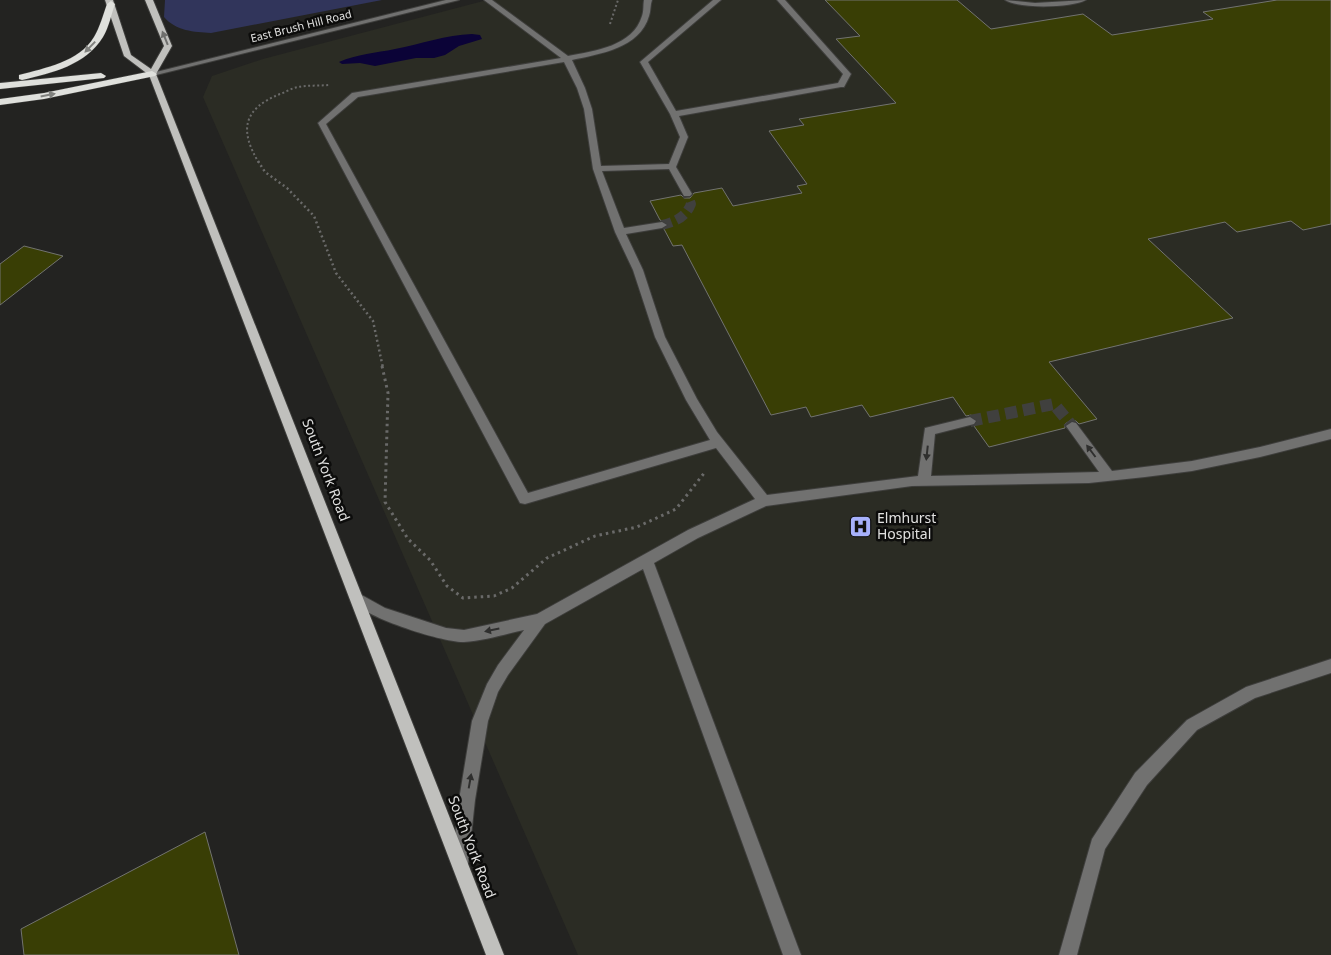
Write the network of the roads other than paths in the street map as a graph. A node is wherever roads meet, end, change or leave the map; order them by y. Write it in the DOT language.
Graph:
graph roads {
  1 [pos="149,0"];
  2 [pos="454,0"];
  3 [pos="488,0"];
  4 [pos="648,0"];
  5 [pos="717,0"];
  6 [pos="781,0"];
  7 [pos="1008,0"];
  8 [pos="1082,0"];
  9 [pos="110,2"];
  10 [pos="567,59"];
  11 [pos="152,74"];
  12 [pos="0,85"];
  13 [pos="0,102"];
  14 [pos="674,114"];
  15 [pos="672,167"];
  16 [pos="597,169"];
  17 [pos="687,194"];
  18 [pos="662,225"];
  19 [pos="620,232"];
  20 [pos="970,422"];
  21 [pos="1072,426"];
  22 [pos="1331,434"];
  23 [pos="719,442"];
  24 [pos="1109,476"];
  25 [pos="924,482"];
  26 [pos="764,501"];
  27 [pos="646,560"];
  28 [pos="358,599"];
  29 [pos="540,620"];
  30 [pos="1331,666"];
  31 [pos="460,864"];
  32 [pos="495,955"];
  33 [pos="792,955"];
  34 [pos="1068,955"];
  11 -- 1 [label="main road, one-way"];
  2 -- 11 [label="street, East Brush Hill Road"];
  3 -- 10 [label="street"];
  4 -- 10 [label="street"];
  5 -- 14 [label="street"];
  6 -- 14 [label="street"];
  7 -- 8 [label="street"];
  9 -- 11 [label="main road"];
  9 -- 12 [label="highway, one-way"];
  10 -- 16 [label="street"];
  10 -- 23 [label="street"];
  11 -- 12 [label="highway"];
  13 -- 11 [label="highway, one-way"];
  11 -- 28 [label="main road, South York Road"];
  14 -- 15 [label="street"];
  15 -- 16 [label="street"];
  15 -- 17 [label="street"];
  16 -- 19 [label="street"];
  18 -- 19 [label="street"];
  19 -- 23 [label="street"];
  20 -- 25 [label="street, one-way"];
  24 -- 21 [label="street, one-way"];
  22 -- 24 [label="street"];
  23 -- 26 [label="street"];
  24 -- 25 [label="street"];
  25 -- 26 [label="street"];
  26 -- 27 [label="street"];
  27 -- 29 [label="street"];
  27 -- 33 [label="street"];
  29 -- 28 [label="street, one-way"];
  28 -- 31 [label="main road, South York Road"];
  31 -- 29 [label="street, one-way"];
  30 -- 34 [label="street"];
  31 -- 32 [label="main road, South York Road"];
}
